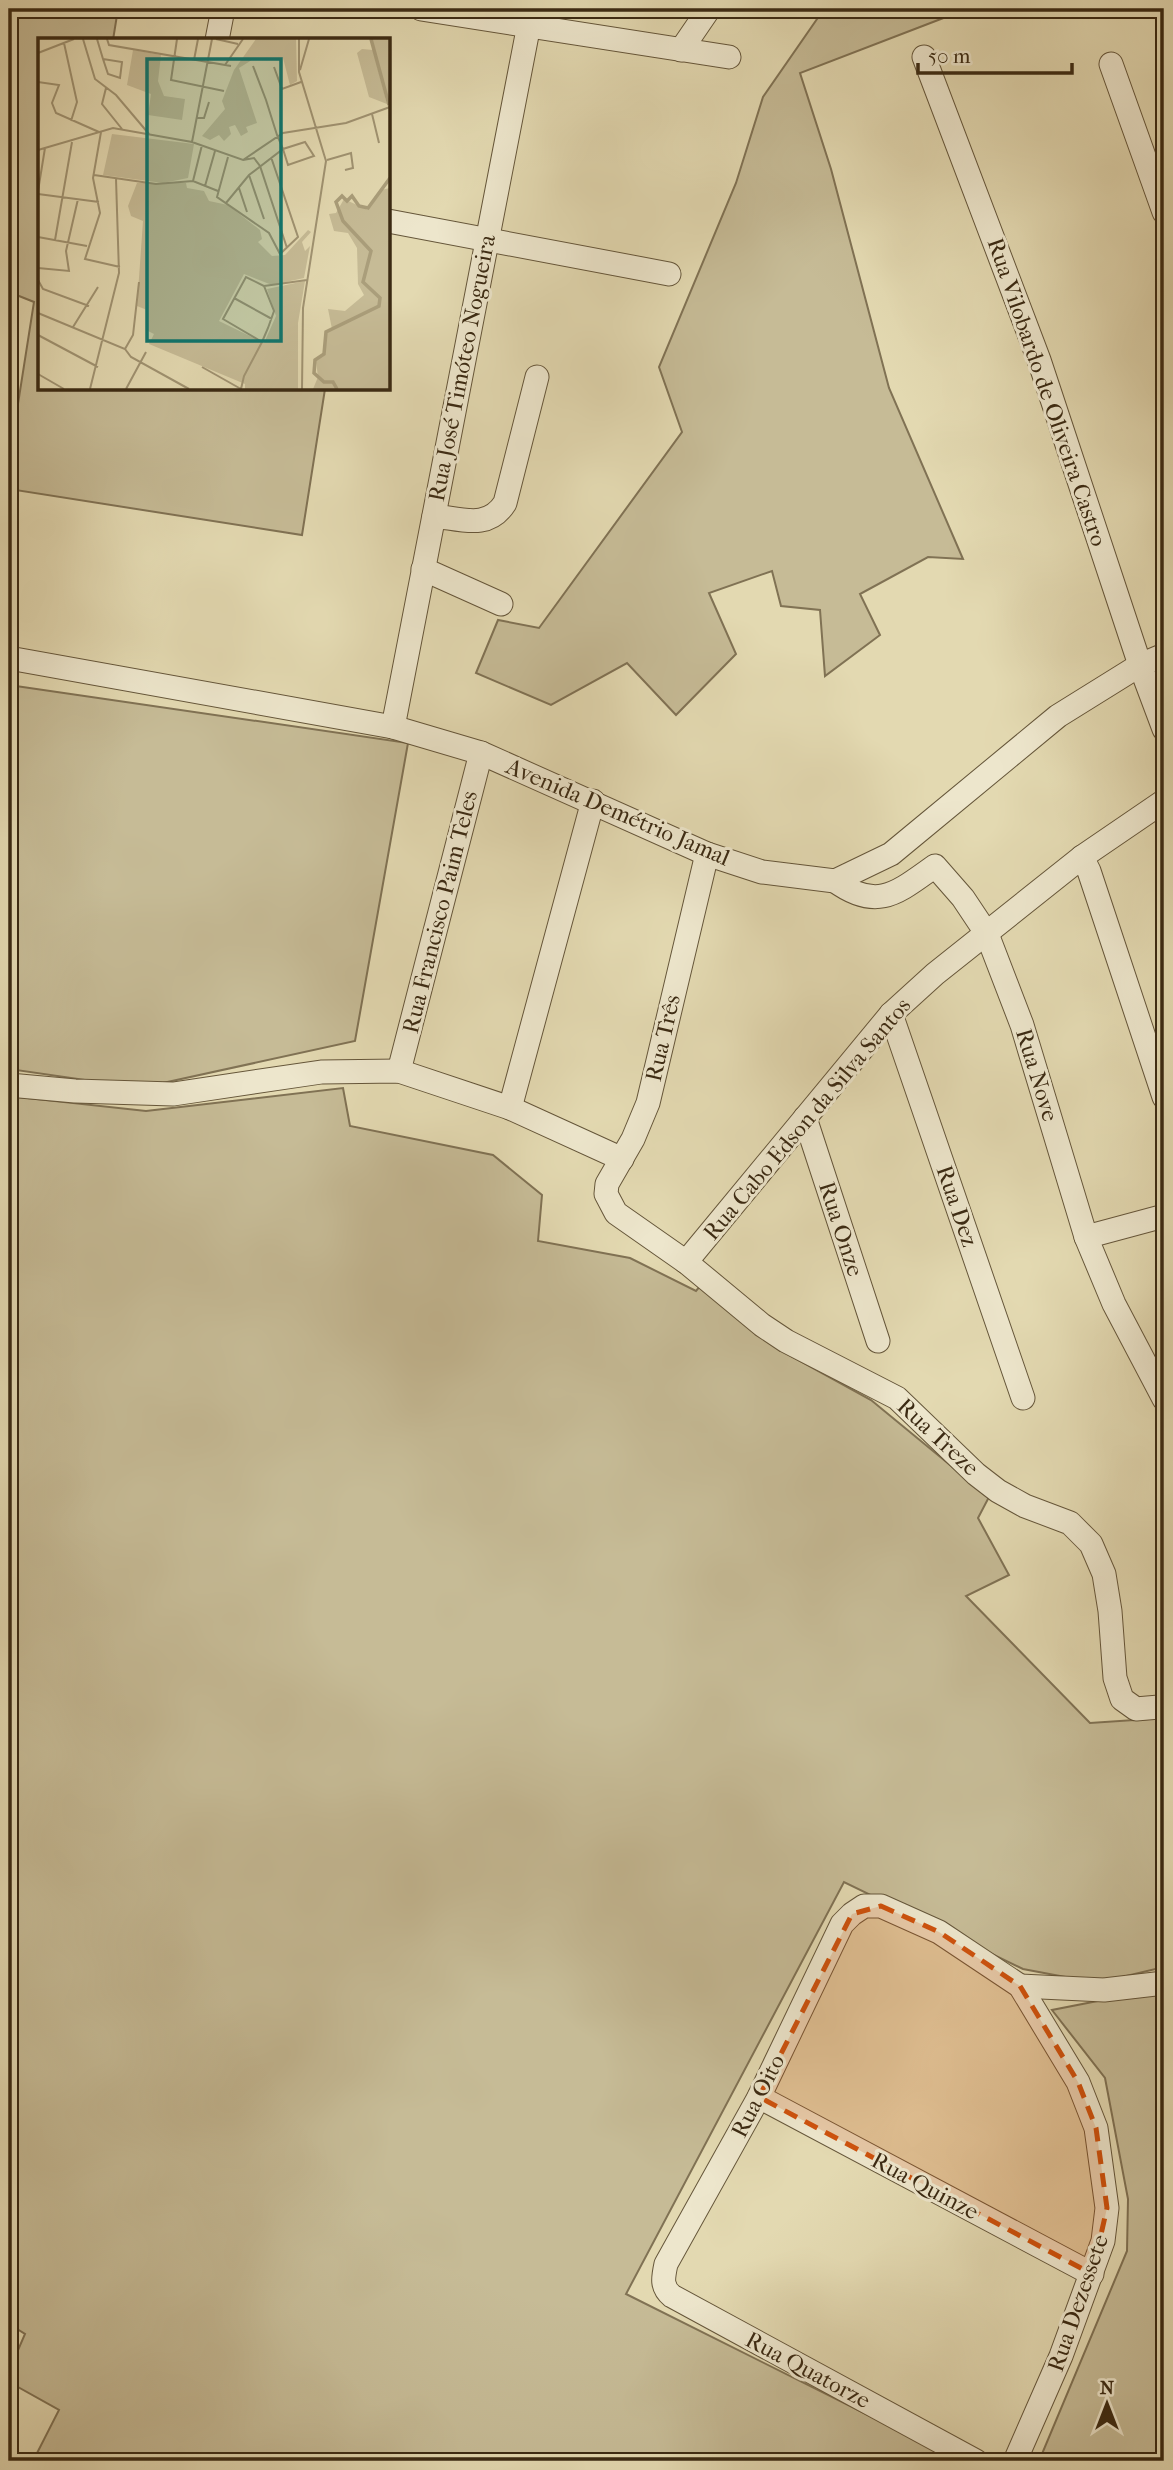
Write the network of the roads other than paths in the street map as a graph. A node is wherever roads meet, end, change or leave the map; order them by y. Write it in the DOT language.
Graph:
graph roads {
  1 [pos="223,9"];
  2 [pos="421,9"];
  3 [pos="709,9"];
  4 [pos="531,17"];
  5 [pos="217,38"];
  6 [pos="681,50"];
  7 [pos="729,57"];
  8 [pos="923,57"];
  9 [pos="1111,64"];
  10 [pos="1164,212"];
  11 [pos="390,221"];
  12 [pos="487,241"];
  13 [pos="669,275"];
  14 [pos="537,377"];
  15 [pos="434,516"];
  16 [pos="423,569"];
  17 [pos="501,604"];
  18 [pos="1164,656"];
  19 [pos="10,657"];
  20 [pos="1140,665"];
  21 [pos="393,727"];
  22 [pos="1164,729"];
  23 [pos="481,753"];
  24 [pos="593,801"];
  25 [pos="1164,801"];
  26 [pos="707,854"];
  27 [pos="1082,857"];
  28 [pos="835,881"];
  29 [pos="987,934"];
  30 [pos="891,1014"];
  31 [pos="399,1071"];
  32 [pos="9,1085"];
  33 [pos="1164,1097"];
  34 [pos="510,1108"];
  35 [pos="805,1118"];
  36 [pos="622,1159"];
  37 [pos="616,1213"];
  38 [pos="1164,1216"];
  39 [pos="1086,1237"];
  40 [pos="686,1262"];
  41 [pos="878,1341"];
  42 [pos="1023,1398"];
  43 [pos="1164,1399"];
  44 [pos="1164,1705"];
  45 [pos="842,1924"];
  46 [pos="1164,1983"];
  47 [pos="1020,1986"];
  48 [pos="759,2097"];
  49 [pos="666,2264"];
  50 [pos="1092,2274"];
  51 [pos="976,2461"];
  52 [pos="1015,2461"];
  1 -- 5 [label="street"];
  2 -- 4 [label="street"];
  3 -- 6 [label="street"];
  4 -- 6 [label="street"];
  4 -- 12 [label="street, Rua José Timóteo Nogueira"];
  6 -- 7 [label="street"];
  8 -- 20 [label="street, Rua Vilobardo de Oliveira Castro"];
  9 -- 10 [label="street"];
  11 -- 12 [label="street"];
  12 -- 13 [label="street"];
  12 -- 15 [label="street, Rua José Timóteo Nogueira"];
  14 -- 15 [label="street"];
  15 -- 16 [label="street, Rua José Timóteo Nogueira"];
  16 -- 17 [label="street"];
  16 -- 21 [label="street, Rua José Timóteo Nogueira"];
  18 -- 20 [label="street"];
  19 -- 21 [label="street, Avenida Demétrio Jamal"];
  20 -- 22 [label="street, Rua Vilobardo de Oliveira Castro"];
  20 -- 28 [label="street"];
  21 -- 23 [label="street, Avenida Demétrio Jamal"];
  23 -- 24 [label="street, Avenida Demétrio Jamal"];
  23 -- 31 [label="street, Rua Francisco Paim Teles"];
  24 -- 26 [label="street, Avenida Demétrio Jamal"];
  24 -- 34 [label="street"];
  25 -- 27 [label="street, Rua Cabo Edson da Silva Santos"];
  26 -- 28 [label="street, Avenida Demétrio Jamal"];
  26 -- 36 [label="street, Rua Três"];
  27 -- 29 [label="street, Rua Cabo Edson da Silva Santos"];
  27 -- 33 [label="street"];
  28 -- 29 [label="street, Rua Nove"];
  29 -- 30 [label="street, Rua Cabo Edson da Silva Santos"];
  29 -- 39 [label="street, Rua Nove"];
  30 -- 35 [label="street, Rua Cabo Edson da Silva Santos"];
  30 -- 42 [label="street, Rua Dez"];
  31 -- 32 [label="street"];
  31 -- 34 [label="street"];
  34 -- 36 [label="street"];
  35 -- 40 [label="street, Rua Cabo Edson da Silva Santos"];
  35 -- 41 [label="street, Rua Onze"];
  36 -- 37 [label="street, Rua Três"];
  37 -- 40 [label="street, Rua Treze"];
  38 -- 39 [label="street"];
  39 -- 43 [label="street, Rua Nove"];
  40 -- 44 [label="street, Rua Treze"];
  45 -- 47 [label="street, Rua Dezessete"];
  45 -- 48 [label="street, Rua Oito"];
  46 -- 47 [label="street"];
  47 -- 50 [label="street, Rua Dezessete"];
  48 -- 49 [label="street, Rua Oito"];
  48 -- 50 [label="street, Rua Quinze"];
  49 -- 51 [label="street, Rua Quatorze"];
  50 -- 52 [label="street, Rua Dezessete"];
}
